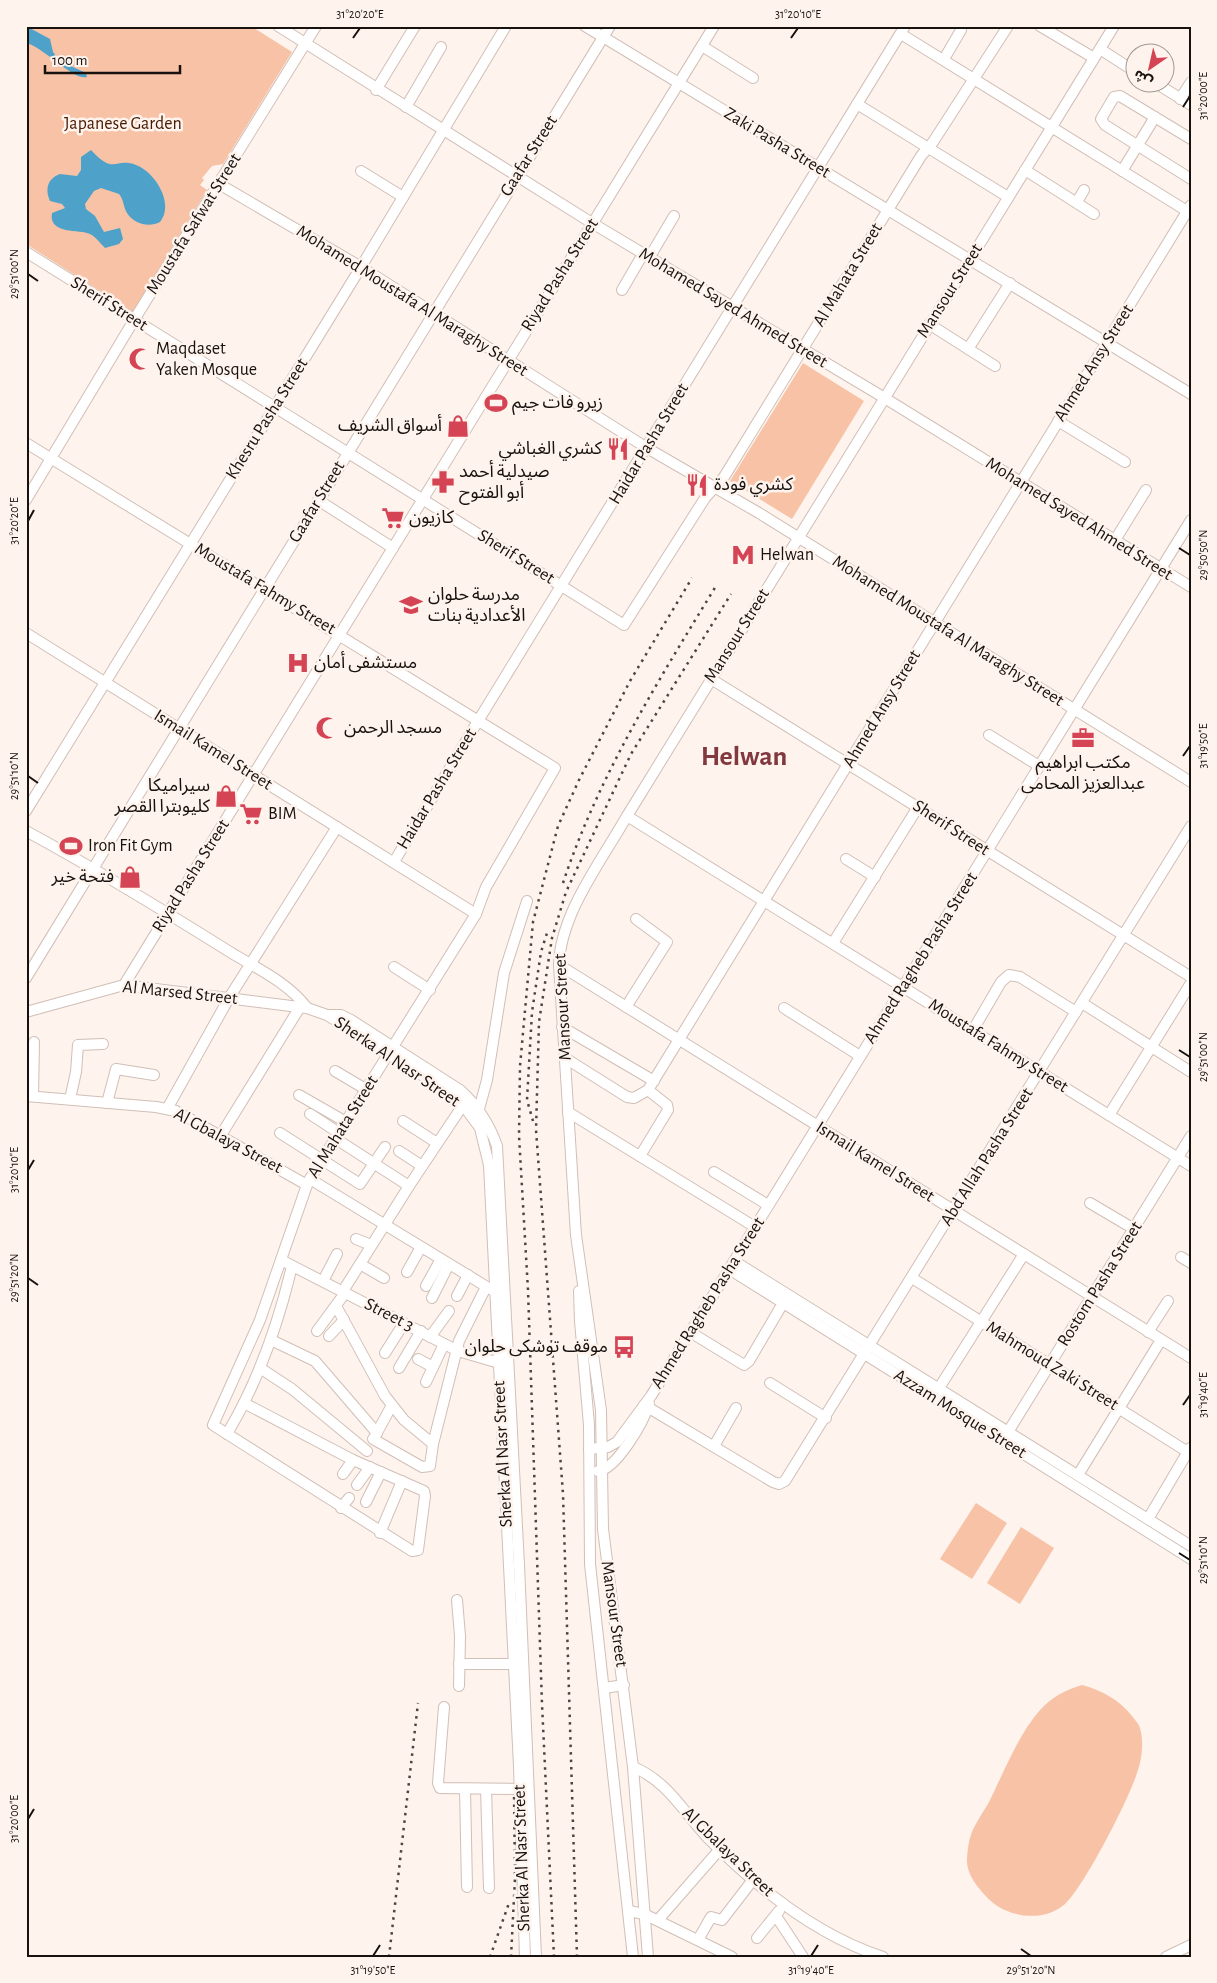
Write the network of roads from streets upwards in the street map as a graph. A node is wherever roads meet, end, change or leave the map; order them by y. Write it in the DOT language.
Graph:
graph roads {
  1 [pos="278,26"];
  2 [pos="316,26"];
  3 [pos="415,26"];
  4 [pos="506,26"];
  5 [pos="585,26"];
  6 [pos="610,26"];
  7 [pos="714,26"];
  8 [pos="1008,26"];
  9 [pos="1040,26"];
  10 [pos="1114,26"];
  11 [pos="902,29"];
  12 [pos="961,30"];
  13 [pos="603,37"];
  14 [pos="305,43"];
  15 [pos="702,46"];
  16 [pos="441,48"];
  17 [pos="1097,53"];
  18 [pos="944,59"];
  19 [pos="1124,66"];
  20 [pos="753,78"];
  21 [pos="975,80"];
  22 [pos="1191,82"];
  23 [pos="678,84"];
  24 [pos="376,90"];
  25 [pos="1169,92"];
  26 [pos="1180,99"];
  27 [pos="857,104"];
  28 [pos="1191,105"];
  29 [pos="406,107"];
  30 [pos="1155,117"];
  31 [pos="1051,127"];
  32 [pos="444,130"];
  33 [pos="1191,139"];
  34 [pos="1137,145"];
  35 [pos="929,148"];
  36 [pos="817,167"];
  37 [pos="1025,170"];
  38 [pos="360,171"];
  39 [pos="1122,171"];
  40 [pos="517,176"];
  41 [pos="1191,179"];
  42 [pos="220,184"];
  43 [pos="1084,190"];
  44 [pos="403,197"];
  45 [pos="1008,197"];
  46 [pos="1076,202"];
  47 [pos="1189,209"];
  48 [pos="888,210"];
  49 [pos="1094,214"];
  50 [pos="674,216"];
  51 [pos="592,223"];
  52 [pos="26,252"];
  53 [pos="646,256"];
  54 [pos="970,259"];
  55 [pos="361,267"];
  56 [pos="1010,283"];
  57 [pos="622,290"];
  58 [pos="732,307"];
  59 [pos="433,312"];
  60 [pos="134,320"];
  61 [pos="929,324"];
  62 [pos="1106,342"];
  63 [pos="802,349"];
  64 [pos="968,349"];
  65 [pos="509,360"];
  66 [pos="995,366"];
  67 [pos="1191,394"];
  68 [pos="883,398"];
  69 [pos="275,406"];
  70 [pos="1058,421"];
  71 [pos="26,443"];
  72 [pos="647,448"];
  73 [pos="348,451"];
  74 [pos="51,459"];
  75 [pos="1125,462"];
  76 [pos="1020,483"];
  77 [pos="716,488"];
  78 [pos="1146,490"];
  79 [pos="424,498"];
  80 [pos="26,500"];
  81 [pos="318,500"];
  82 [pos="1191,520"];
  83 [pos="798,538"];
  84 [pos="1114,540"];
  85 [pos="190,544"];
  86 [pos="393,548"];
  87 [pos="1161,569"];
  88 [pos="562,586"];
  89 [pos="1191,587"];
  90 [pos="264,588"];
  91 [pos="934,623"];
  92 [pos="624,625"];
  93 [pos="26,633"];
  94 [pos="340,635"];
  95 [pos="711,679"];
  96 [pos="106,683"];
  97 [pos="1074,710"];
  98 [pos="478,721"];
  99 [pos="178,728"];
  100 [pos="989,735"];
  101 [pos="849,764"];
  102 [pos="1039,766"];
  103 [pos="555,768"];
  104 [pos="253,774"];
  105 [pos="1191,782"];
  106 [pos="918,807"];
  107 [pos="26,811"];
  108 [pos="627,816"];
  109 [pos="1191,826"];
  110 [pos="337,827"];
  111 [pos="26,831"];
  112 [pos="987,852"];
  113 [pos="846,859"];
  114 [pos="394,862"];
  115 [pos="94,868"];
  116 [pos="875,877"];
  117 [pos="527,901"];
  118 [pos="764,901"];
  119 [pos="168,913"];
  120 [pos="476,914"];
  121 [pos="636,919"];
  122 [pos="1123,936"];
  123 [pos="833,943"];
  124 [pos="251,965"];
  125 [pos="559,965"];
  126 [pos="394,967"];
  127 [pos="26,978"];
  128 [pos="1191,978"];
  129 [pos="1191,983"];
  130 [pos="124,984"];
  131 [pos="903,986"];
  132 [pos="430,990"];
  133 [pos="230,998"];
  134 [pos="626,1007"];
  135 [pos="303,1008"];
  136 [pos="784,1008"];
  137 [pos="1079,1008"];
  138 [pos="26,1012"];
  139 [pos="562,1027"];
  140 [pos="973,1030"];
  141 [pos="678,1039"];
  142 [pos="34,1042"];
  143 [pos="102,1044"];
  144 [pos="1151,1047"];
  145 [pos="391,1050"];
  146 [pos="860,1056"];
  147 [pos="565,1058"];
  148 [pos="335,1071"];
  149 [pos="1039,1072"];
  150 [pos="1191,1072"];
  151 [pos="154,1075"];
  152 [pos="651,1085"];
  153 [pos="367,1090"];
  154 [pos="299,1094"];
  155 [pos="30,1096"];
  156 [pos="70,1099"];
  157 [pos="107,1103"];
  158 [pos="463,1105"];
  159 [pos="167,1109"];
  160 [pos="479,1109"];
  161 [pos="568,1112"];
  162 [pos="310,1114"];
  163 [pos="1110,1115"];
  164 [pos="403,1121"];
  165 [pos="346,1122"];
  166 [pos="818,1126"];
  167 [pos="280,1133"];
  168 [pos="221,1135"];
  169 [pos="338,1136"];
  170 [pos="1191,1136"];
  171 [pos="437,1143"];
  172 [pos="384,1146"];
  173 [pos="399,1151"];
  174 [pos="640,1156"];
  175 [pos="1178,1158"];
  176 [pos="321,1161"];
  177 [pos="374,1164"];
  178 [pos="422,1166"];
  179 [pos="1191,1166"];
  180 [pos="714,1172"];
  181 [pos="309,1182"];
  182 [pos="409,1186"];
  183 [pos="1090,1203"];
  184 [pos="768,1205"];
  185 [pos="954,1211"];
  186 [pos="384,1224"];
  187 [pos="755,1226"];
  188 [pos="1134,1229"];
  189 [pos="356,1239"];
  190 [pos="371,1245"];
  191 [pos="421,1247"];
  192 [pos="337,1254"];
  193 [pos="1024,1254"];
  194 [pos="1181,1257"];
  195 [pos="281,1260"];
  196 [pos="445,1261"];
  197 [pos="360,1264"];
  198 [pos="1191,1264"];
  199 [pos="732,1265"];
  200 [pos="292,1266"];
  201 [pos="407,1272"];
  202 [pos="580,1273"];
  203 [pos="468,1275"];
  204 [pos="384,1278"];
  205 [pos="912,1278"];
  206 [pos="322,1281"];
  207 [pos="426,1286"];
  208 [pos="486,1287"];
  209 [pos="344,1292"];
  210 [pos="497,1294"];
  211 [pos="457,1296"];
  212 [pos="1092,1297"];
  213 [pos="432,1298"];
  214 [pos="1168,1301"];
  215 [pos="783,1303"];
  216 [pos="336,1306"];
  217 [pos="449,1310"];
  218 [pos="344,1320"];
  219 [pos="981,1322"];
  220 [pos="404,1323"];
  221 [pos="317,1331"];
  222 [pos="690,1332"];
  223 [pos="1148,1332"];
  224 [pos="425,1334"];
  225 [pos="329,1336"];
  226 [pos="270,1340"];
  227 [pos="1161,1340"];
  228 [pos="444,1344"];
  229 [pos="868,1350"];
  230 [pos="458,1351"];
  231 [pos="385,1353"];
  232 [pos="1189,1354"];
  233 [pos="418,1359"];
  234 [pos="499,1363"];
  235 [pos="1050,1365"];
  236 [pos="433,1367"];
  237 [pos="260,1368"];
  238 [pos="399,1368"];
  239 [pos="426,1382"];
  240 [pos="770,1383"];
  241 [pos="939,1388"];
  242 [pos="244,1403"];
  243 [pos="392,1405"];
  244 [pos="646,1406"];
  245 [pos="736,1408"];
  246 [pos="1118,1408"];
  247 [pos="826,1418"];
  248 [pos="1008,1432"];
  249 [pos="226,1434"];
  250 [pos="375,1436"];
  251 [pos="433,1444"];
  252 [pos="714,1446"];
  253 [pos="602,1448"];
  254 [pos="589,1449"];
  255 [pos="366,1451"];
  256 [pos="1190,1451"];
  257 [pos="356,1461"];
  258 [pos="370,1467"];
  259 [pos="602,1471"];
  260 [pos="381,1472"];
  261 [pos="588,1472"];
  262 [pos="343,1474"];
  263 [pos="1078,1475"];
  264 [pos="402,1481"];
  265 [pos="357,1485"];
  266 [pos="348,1498"];
  267 [pos="366,1502"];
  268 [pos="342,1508"];
  269 [pos="1148,1519"];
  270 [pos="380,1533"];
  271 [pos="1191,1546"];
  272 [pos="1191,1559"];
  273 [pos="457,1600"];
  274 [pos="459,1664"];
  275 [pos="514,1664"];
  276 [pos="624,1685"];
  277 [pos="459,1686"];
  278 [pos="604,1688"];
  279 [pos="444,1707"];
  280 [pos="633,1767"];
  281 [pos="520,1788"];
  282 [pos="465,1789"];
  283 [pos="486,1789"];
  284 [pos="720,1849"];
  285 [pos="752,1880"];
  286 [pos="467,1888"];
  287 [pos="489,1888"];
  288 [pos="784,1905"];
  289 [pos="629,1911"];
  290 [pos="644,1914"];
  291 [pos="776,1916"];
  292 [pos="658,1920"];
  293 [pos="757,1938"];
  294 [pos="698,1940"];
  295 [pos="1191,1945"];
  296 [pos="525,1957"];
  297 [pos="536,1957"];
  298 [pos="633,1957"];
  299 [pos="648,1957"];
  300 [pos="732,1957"];
  301 [pos="803,1957"];
  302 [pos="883,1957"];
  303 [pos="1166,1957"];
  1 -- 14 [label="street, Mohamed Sayed Ahmed Street"];
  2 -- 14 [label="street, Moustafa Safwat Street"];
  3 -- 24 [label="street"];
  4 -- 32 [label="street, Khesru Pasha Street"];
  5 -- 13 [label="street, Zaki Pasha Street"];
  6 -- 13 [label="street, Gaafar Street"];
  7 -- 15 [label="street, Riyad Pasha Street"];
  8 -- 21 [label="street, Al Mahata Street"];
  9 -- 17 [label="street"];
  10 -- 17 [label="street, Mansour Street"];
  11 -- 18 [label="street"];
  11 -- 27 [label="street, Haidar Pasha Street"];
  12 -- 18 [label="street"];
  13 -- 23 [label="street, Zaki Pasha Street"];
  13 -- 40 [label="street, Gaafar Street"];
  14 -- 24 [label="street, Mohamed Sayed Ahmed Street"];
  14 -- 42 [label="street, Moustafa Safwat Street"];
  15 -- 20 [label="street"];
  15 -- 23 [label="street, Riyad Pasha Street"];
  16 -- 29 [label="street"];
  17 -- 19 [label="street"];
  17 -- 31 [label="street, Mansour Street"];
  18 -- 21 [label="street"];
  21 -- 31 [label="street"];
  21 -- 35 [label="street, Al Mahata Street"];
  22 -- 26 [label="street"];
  23 -- 36 [label="street, Zaki Pasha Street"];
  23 -- 51 [label="street, Riyad Pasha Street"];
  24 -- 29 [label="street, Mohamed Sayed Ahmed Street"];
  25 -- 26 [label="street"];
  26 -- 28 [label="street"];
  27 -- 35 [label="street"];
  27 -- 36 [label="street, Haidar Pasha Street"];
  29 -- 32 [label="street, Mohamed Sayed Ahmed Street"];
  30 -- 33 [label="street"];
  30 -- 34 [label="street"];
  30 -- 34 [label="street"];
  31 -- 37 [label="street, Mansour Street"];
  31 -- 39 [label="street"];
  32 -- 40 [label="street, Mohamed Sayed Ahmed Street"];
  32 -- 44 [label="street, Khesru Pasha Street"];
  34 -- 39 [label="street"];
  34 -- 41 [label="street"];
  35 -- 45 [label="street"];
  35 -- 48 [label="street, Al Mahata Street"];
  36 -- 48 [label="street, Zaki Pasha Street"];
  36 -- 58 [label="street, Haidar Pasha Street"];
  37 -- 45 [label="street, Mansour Street"];
  37 -- 46 [label="street"];
  38 -- 44 [label="street"];
  39 -- 47 [label="street"];
  40 -- 51 [label="street, Mohamed Sayed Ahmed Street"];
  40 -- 59 [label="street, Gaafar Street"];
  42 -- 55 [label="street, Mohamed Moustafa Al Maraghy Street"];
  42 -- 60 [label="street, Moustafa Safwat Street"];
  43 -- 46 [label="street"];
  44 -- 55 [label="street, Khesru Pasha Street"];
  45 -- 54 [label="street, Mansour Street"];
  46 -- 49 [label="street"];
  47 -- 62 [label="street, Ahmed Ansy Street"];
  48 -- 54 [label="street, Zaki Pasha Street"];
  48 -- 63 [label="street, Al Mahata Street"];
  50 -- 53 [label="street"];
  51 -- 53 [label="street, Mohamed Sayed Ahmed Street"];
  51 -- 65 [label="street, Riyad Pasha Street"];
  52 -- 60 [label="street, Sherif Street"];
  53 -- 57 [label="street"];
  53 -- 58 [label="street, Mohamed Sayed Ahmed Street"];
  54 -- 56 [label="street, Zaki Pasha Street"];
  54 -- 61 [label="street, Mansour Street"];
  55 -- 59 [label="street, Mohamed Moustafa Al Maraghy Street"];
  55 -- 69 [label="street, Khesru Pasha Street"];
  56 -- 62 [label="street, Zaki Pasha Street"];
  56 -- 64 [label="street"];
  58 -- 63 [label="street, Mohamed Sayed Ahmed Street"];
  58 -- 72 [label="street, Haidar Pasha Street"];
  59 -- 65 [label="street, Mohamed Moustafa Al Maraghy Street"];
  59 -- 73 [label="street, Gaafar Street"];
  60 -- 69 [label="street, Sherif Street"];
  60 -- 74 [label="street, Moustafa Safwat Street"];
  61 -- 64 [label="street"];
  61 -- 68 [label="street, Mansour Street"];
  62 -- 67 [label="street, Zaki Pasha Street"];
  62 -- 70 [label="street, Ahmed Ansy Street"];
  63 -- 68 [label="street, Mohamed Sayed Ahmed Street"];
  63 -- 77 [label="street, Al Mahata Street"];
  64 -- 66 [label="street"];
  65 -- 72 [label="street, Mohamed Moustafa Al Maraghy Street"];
  65 -- 79 [label="street, Riyad Pasha Street"];
  68 -- 76 [label="street, Mohamed Sayed Ahmed Street"];
  68 -- 83 [label="street, Mansour Street"];
  69 -- 73 [label="street, Sherif Street"];
  69 -- 85 [label="street, Khesru Pasha Street"];
  70 -- 75 [label="street"];
  70 -- 76 [label="street, Ahmed Ansy Street"];
  71 -- 74 [label="street, Moustafa Fahmy Street"];
  72 -- 77 [label="street, Mohamed Moustafa Al Maraghy Street"];
  72 -- 88 [label="street, Haidar Pasha Street"];
  73 -- 79 [label="street, Sherif Street"];
  73 -- 81 [label="street, Gaafar Street"];
  74 -- 80 [label="street, Moustafa Safwat Street"];
  74 -- 85 [label="street, Moustafa Fahmy Street"];
  76 -- 84 [label="street, Mohamed Sayed Ahmed Street"];
  76 -- 91 [label="street, Ahmed Ansy Street"];
  77 -- 83 [label="street, Mohamed Moustafa Al Maraghy Street"];
  77 -- 92 [label="street, Al Mahata Street"];
  78 -- 84 [label="street"];
  79 -- 86 [label="street, Riyad Pasha Street"];
  79 -- 88 [label="street, Sherif Street"];
  81 -- 86 [label="street"];
  81 -- 90 [label="street, Gaafar Street"];
  82 -- 87 [label="street, Ahmed Ragheb Pasha Street"];
  83 -- 91 [label="street, Mohamed Moustafa Al Maraghy Street"];
  83 -- 95 [label="street, Mansour Street"];
  84 -- 87 [label="street, Mohamed Sayed Ahmed Street"];
  85 -- 90 [label="street, Moustafa Fahmy Street"];
  85 -- 96 [label="street, Khesru Pasha Street"];
  86 -- 94 [label="street, Riyad Pasha Street"];
  87 -- 89 [label="street, Mohamed Sayed Ahmed Street"];
  87 -- 97 [label="street, Ahmed Ragheb Pasha Street"];
  88 -- 92 [label="street, Sherif Street"];
  88 -- 98 [label="street, Haidar Pasha Street"];
  90 -- 94 [label="street, Moustafa Fahmy Street"];
  90 -- 99 [label="street, Gaafar Street"];
  91 -- 97 [label="street, Mohamed Moustafa Al Maraghy Street"];
  91 -- 101 [label="street, Ahmed Ansy Street"];
  93 -- 96 [label="street, Ismail Kamel Street"];
  94 -- 98 [label="street, Moustafa Fahmy Street"];
  94 -- 104 [label="street, Riyad Pasha Street"];
  95 -- 101 [label="street, Sherif Street"];
  95 -- 108 [label="street, Mansour Street"];
  96 -- 99 [label="street, Ismail Kamel Street"];
  96 -- 107 [label="street, Khesru Pasha Street"];
  97 -- 102 [label="street, Ahmed Ragheb Pasha Street"];
  97 -- 105 [label="street, Mohamed Moustafa Al Maraghy Street"];
  98 -- 103 [label="street, Moustafa Fahmy Street"];
  98 -- 114 [label="street, Haidar Pasha Street"];
  99 -- 104 [label="street, Ismail Kamel Street"];
  99 -- 115 [label="street, Gaafar Street"];
  100 -- 102 [label="street"];
  101 -- 106 [label="street, Sherif Street"];
  101 -- 118 [label="street, Ahmed Ansy Street"];
  102 -- 112 [label="street, Ahmed Ragheb Pasha Street"];
  103 -- 120 [label="street, Al Mahata Street"];
  104 -- 110 [label="street, Ismail Kamel Street"];
  104 -- 119 [label="street, Riyad Pasha Street"];
  106 -- 112 [label="street, Sherif Street"];
  106 -- 116 [label="street"];
  108 -- 118 [label="street, Moustafa Fahmy Street"];
  108 -- 125 [label="street, Mansour Street"];
  109 -- 122 [label="street, Abd Allah Pasha Street"];
  110 -- 114 [label="street, Ismail Kamel Street"];
  110 -- 124 [label="street"];
  111 -- 115 [label="street"];
  112 -- 122 [label="street, Sherif Street"];
  112 -- 131 [label="street, Ahmed Ragheb Pasha Street"];
  113 -- 116 [label="street"];
  114 -- 120 [label="street, Ismail Kamel Street"];
  115 -- 119 [label="street"];
  115 -- 127 [label="street, Gaafar Street"];
  116 -- 123 [label="street"];
  117 -- 160 [label="street"];
  118 -- 123 [label="street, Moustafa Fahmy Street"];
  118 -- 141 [label="street, Ahmed Ansy Street"];
  119 -- 124 [label="street"];
  119 -- 130 [label="street, Riyad Pasha Street"];
  120 -- 132 [label="street, Al Mahata Street"];
  121 -- 134 [label="street"];
  122 -- 128 [label="street, Sherif Street"];
  122 -- 137 [label="street, Abd Allah Pasha Street"];
  123 -- 131 [label="street, Moustafa Fahmy Street"];
  124 -- 133 [label="street"];
  124 -- 135 [label="street"];
  125 -- 134 [label="street, Ismail Kamel Street"];
  125 -- 139 [label="street, Mansour Street"];
  126 -- 132 [label="street"];
  129 -- 144 [label="street"];
  130 -- 133 [label="street, Al Marsed Street"];
  130 -- 138 [label="street, Al Marsed Street"];
  131 -- 140 [label="street, Moustafa Fahmy Street"];
  131 -- 146 [label="street, Ahmed Ragheb Pasha Street"];
  132 -- 145 [label="street, Al Mahata Street"];
  133 -- 135 [label="street, Al Marsed Street"];
  133 -- 159 [label="street"];
  134 -- 141 [label="street, Ismail Kamel Street"];
  135 -- 145 [label="street, Sherka Al Nasr Street"];
  135 -- 168 [label="street"];
  136 -- 146 [label="street"];
  137 -- 140 [label="street"];
  137 -- 144 [label="street"];
  137 -- 149 [label="street, Abd Allah Pasha Street"];
  139 -- 147 [label="street, Mansour Street"];
  139 -- 152 [label="street"];
  140 -- 149 [label="street, Moustafa Fahmy Street"];
  141 -- 152 [label="street, Ahmed Ansy Street"];
  141 -- 166 [label="street, Ismail Kamel Street"];
  142 -- 155 [label="street"];
  143 -- 156 [label="street"];
  144 -- 150 [label="street"];
  144 -- 163 [label="street"];
  145 -- 153 [label="street, Al Mahata Street"];
  145 -- 158 [label="street, Sherka Al Nasr Street"];
  145 -- 160 [label="street, Sherka Al Nasr Street"];
  146 -- 166 [label="street, Ahmed Ragheb Pasha Street"];
  147 -- 152 [label="street"];
  147 -- 161 [label="street, Mansour Street"];
  148 -- 153 [label="street"];
  149 -- 163 [label="street, Moustafa Fahmy Street"];
  149 -- 185 [label="street, Abd Allah Pasha Street"];
  151 -- 157 [label="street"];
  152 -- 174 [label="street"];
  153 -- 165 [label="street, Al Mahata Street"];
  154 -- 165 [label="street"];
  155 -- 156 [label="street, Al Gbalaya Street"];
  156 -- 157 [label="street, Al Gbalaya Street"];
  157 -- 159 [label="street, Al Gbalaya Street"];
  158 -- 171 [label="street"];
  158 -- 210 [label="street, Sherka Al Nasr Street"];
  159 -- 168 [label="street, Al Gbalaya Street"];
  160 -- 297 [label="street, Sherka Al Nasr Street"];
  161 -- 174 [label="street"];
  161 -- 202 [label="street, Mansour Street"];
  162 -- 169 [label="street"];
  163 -- 175 [label="street, Moustafa Fahmy Street"];
  164 -- 171 [label="street"];
  165 -- 169 [label="street, Al Mahata Street"];
  166 -- 184 [label="street, Ahmed Ragheb Pasha Street"];
  166 -- 185 [label="street, Ismail Kamel Street"];
  167 -- 176 [label="street"];
  168 -- 181 [label="street, Al Gbalaya Street"];
  169 -- 176 [label="street, Al Mahata Street"];
  169 -- 177 [label="street"];
  170 -- 175 [label="street, Rostom Pasha Street"];
  171 -- 178 [label="street"];
  172 -- 177 [label="street"];
  173 -- 178 [label="street"];
  174 -- 187 [label="street"];
  175 -- 179 [label="street, Moustafa Fahmy Street"];
  175 -- 188 [label="street, Rostom Pasha Street"];
  176 -- 177 [label="street"];
  176 -- 181 [label="street, Al Mahata Street"];
  177 -- 182 [label="street"];
  178 -- 182 [label="street"];
  180 -- 184 [label="street"];
  181 -- 186 [label="street, Al Gbalaya Street"];
  181 -- 195 [label="street, Al Mahata Street"];
  182 -- 186 [label="street"];
  183 -- 188 [label="street"];
  184 -- 187 [label="street, Ahmed Ragheb Pasha Street"];
  185 -- 193 [label="street, Ismail Kamel Street"];
  185 -- 205 [label="street, Abd Allah Pasha Street"];
  186 -- 190 [label="street"];
  186 -- 191 [label="street, Al Gbalaya Street"];
  187 -- 199 [label="street, Ahmed Ragheb Pasha Street"];
  188 -- 212 [label="street, Rostom Pasha Street"];
  189 -- 190 [label="street"];
  190 -- 197 [label="street"];
  191 -- 196 [label="street, Al Gbalaya Street"];
  191 -- 201 [label="street"];
  192 -- 206 [label="street"];
  193 -- 212 [label="street, Ismail Kamel Street"];
  193 -- 219 [label="street"];
  194 -- 198 [label="street"];
  195 -- 200 [label="street, Street 3"];
  195 -- 249 [label="street, Al Mahata Street"];
  196 -- 203 [label="street, Al Gbalaya Street"];
  196 -- 207 [label="street"];
  196 -- 213 [label="street"];
  197 -- 204 [label="street"];
  197 -- 209 [label="street"];
  199 -- 215 [label="street, Azzam Mosque Street"];
  199 -- 222 [label="street, Ahmed Ragheb Pasha Street"];
  199 -- 229 [label="street, Azzam Mosque Street"];
  200 -- 206 [label="street, Street 3"];
  200 -- 226 [label="street"];
  202 -- 253 [label="street, Mansour Street"];
  202 -- 254 [label="street, Mansour Street"];
  203 -- 208 [label="street, Al Gbalaya Street"];
  203 -- 211 [label="street"];
  205 -- 219 [label="street, Mahmoud Zaki Street"];
  205 -- 229 [label="street, Abd Allah Pasha Street"];
  206 -- 209 [label="street, Street 3"];
  208 -- 210 [label="street, Al Gbalaya Street"];
  208 -- 230 [label="street"];
  209 -- 216 [label="street"];
  209 -- 220 [label="street, Street 3"];
  210 -- 234 [label="street, Sherka Al Nasr Street"];
  212 -- 223 [label="street, Ismail Kamel Street"];
  212 -- 235 [label="street, Rostom Pasha Street"];
  214 -- 223 [label="street"];
  215 -- 222 [label="street"];
  215 -- 229 [label="street, Azzam Mosque Street"];
  216 -- 218 [label="street"];
  216 -- 221 [label="street"];
  217 -- 224 [label="street"];
  218 -- 225 [label="street"];
  218 -- 243 [label="street"];
  219 -- 235 [label="street, Mahmoud Zaki Street"];
  219 -- 241 [label="street"];
  220 -- 224 [label="street, Street 3"];
  220 -- 231 [label="street"];
  222 -- 244 [label="street, Ahmed Ragheb Pasha Street"];
  223 -- 227 [label="street, Ismail Kamel Street"];
  224 -- 228 [label="street, Street 3"];
  224 -- 238 [label="street"];
  226 -- 237 [label="street"];
  226 -- 250 [label="street"];
  227 -- 232 [label="street, Ismail Kamel Street"];
  227 -- 246 [label="street"];
  228 -- 230 [label="street, Street 3"];
  228 -- 236 [label="street"];
  229 -- 241 [label="street, Azzam Mosque Street"];
  229 -- 247 [label="street, Abd Allah Pasha Street"];
  229 -- 272 [label="street, Azzam Mosque Street"];
  230 -- 234 [label="street, Street 3"];
  230 -- 251 [label="street"];
  233 -- 236 [label="street"];
  234 -- 275 [label="street, Sherka Al Nasr Street"];
  235 -- 246 [label="street, Mahmoud Zaki Street"];
  235 -- 248 [label="street, Rostom Pasha Street"];
  236 -- 239 [label="street"];
  237 -- 242 [label="street"];
  237 -- 255 [label="street"];
  240 -- 247 [label="street"];
  241 -- 248 [label="street, Azzam Mosque Street"];
  242 -- 249 [label="street"];
  242 -- 257 [label="street"];
  243 -- 250 [label="street"];
  243 -- 251 [label="street"];
  244 -- 252 [label="street"];
  244 -- 253 [label="street, Ahmed Ragheb Pasha Street"];
  244 -- 259 [label="street, Ahmed Ragheb Pasha Street"];
  245 -- 252 [label="street"];
  246 -- 256 [label="street, Mahmoud Zaki Street"];
  246 -- 263 [label="street"];
  247 -- 252 [label="street, Abd Allah Pasha Street"];
  248 -- 263 [label="street, Azzam Mosque Street"];
  249 -- 268 [label="street"];
  250 -- 251 [label="street"];
  250 -- 255 [label="street"];
  253 -- 254 [label="street"];
  253 -- 259 [label="street, Mansour Street"];
  254 -- 261 [label="street, Mansour Street"];
  255 -- 257 [label="street"];
  256 -- 269 [label="street"];
  257 -- 258 [label="street"];
  257 -- 262 [label="street"];
  258 -- 260 [label="street"];
  258 -- 265 [label="street"];
  259 -- 261 [label="street"];
  259 -- 276 [label="street, Mansour Street"];
  260 -- 264 [label="street"];
  260 -- 267 [label="street"];
  261 -- 278 [label="street, Mansour Street"];
  263 -- 269 [label="street, Azzam Mosque Street"];
  264 -- 270 [label="street"];
  264 -- 270 [label="street"];
  266 -- 268 [label="street"];
  268 -- 270 [label="street"];
  269 -- 271 [label="street, Azzam Mosque Street"];
  273 -- 274 [label="street"];
  274 -- 275 [label="street"];
  274 -- 277 [label="street"];
  275 -- 281 [label="street, Sherka Al Nasr Street"];
  276 -- 278 [label="street"];
  276 -- 280 [label="street, Mansour Street"];
  278 -- 289 [label="street, Mansour Street"];
  279 -- 282 [label="street"];
  280 -- 284 [label="street, Al Gbalaya Street"];
  280 -- 290 [label="street, Mansour Street"];
  281 -- 283 [label="street"];
  281 -- 296 [label="street, Sherka Al Nasr Street"];
  282 -- 283 [label="street"];
  282 -- 286 [label="street"];
  283 -- 287 [label="street"];
  284 -- 285 [label="street, Al Gbalaya Street"];
  284 -- 292 [label="street"];
  285 -- 288 [label="street, Al Gbalaya Street"];
  285 -- 294 [label="street"];
  288 -- 291 [label="street"];
  288 -- 302 [label="street, Al Gbalaya Street"];
  289 -- 290 [label="street"];
  289 -- 298 [label="street, Mansour Street"];
  290 -- 292 [label="street"];
  290 -- 299 [label="street, Mansour Street"];
  291 -- 293 [label="street"];
  291 -- 301 [label="street"];
  292 -- 294 [label="street"];
  294 -- 300 [label="street"];
  295 -- 303 [label="street"];
}
